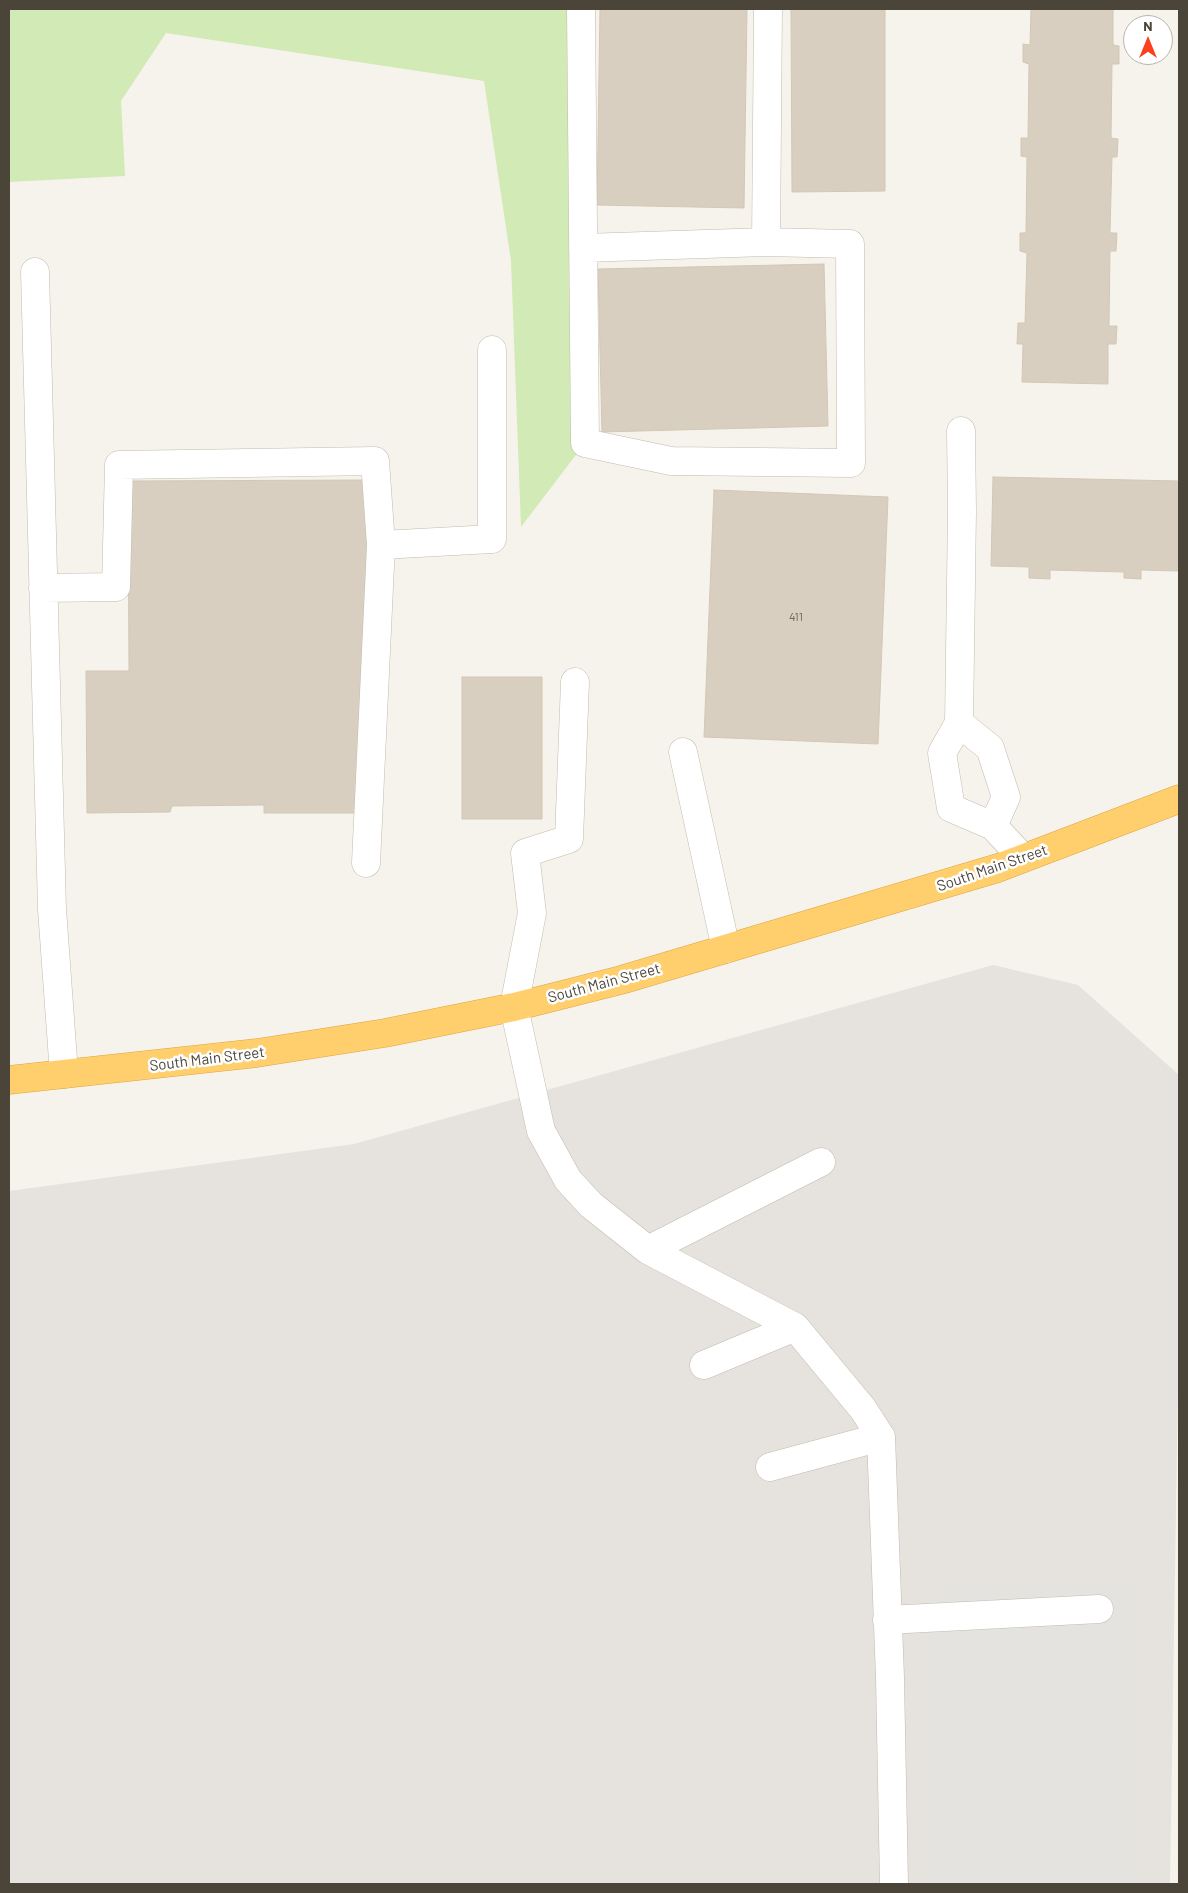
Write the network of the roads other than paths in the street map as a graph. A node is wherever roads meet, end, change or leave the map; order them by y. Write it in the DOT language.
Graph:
graph roads {
  1 [pos="581,9"];
  2 [pos="768,9"];
  3 [pos="766,242"];
  4 [pos="583,248"];
  5 [pos="35,272"];
  6 [pos="492,350"];
  7 [pos="961,431"];
  8 [pos="381,545"];
  9 [pos="43,588"];
  10 [pos="575,682"];
  11 [pos="959,723"];
  12 [pos="683,752"];
  13 [pos="1179,798"];
  14 [pos="993,826"];
  15 [pos="1023,858"];
  16 [pos="366,863"];
  17 [pos="726,949"];
  18 [pos="514,1007"];
  19 [pos="64,1074"];
  20 [pos="9,1080"];
  21 [pos="821,1162"];
  22 [pos="648,1250"];
  23 [pos="795,1326"];
  24 [pos="704,1365"];
  25 [pos="881,1437"];
  26 [pos="770,1467"];
  27 [pos="1098,1609"];
  28 [pos="887,1620"];
  29 [pos="894,1884"];
  1 -- 4 [label="lane"];
  2 -- 3 [label="lane"];
  3 -- 4 [label="lane"];
  3 -- 4 [label="lane"];
  5 -- 9 [label="lane"];
  6 -- 8 [label="lane"];
  7 -- 11 [label="lane"];
  8 -- 9 [label="lane"];
  8 -- 16 [label="lane"];
  9 -- 19 [label="lane"];
  10 -- 18 [label="lane"];
  11 -- 14 [label="lane"];
  11 -- 14 [label="lane"];
  12 -- 17 [label="lane"];
  13 -- 15 [label="highway, South Main Street"];
  14 -- 15 [label="lane"];
  15 -- 17 [label="highway, South Main Street"];
  17 -- 18 [label="highway, South Main Street"];
  18 -- 19 [label="highway, South Main Street"];
  18 -- 22 [label="lane"];
  19 -- 20 [label="highway, South Main Street"];
  21 -- 22 [label="lane"];
  22 -- 23 [label="lane"];
  23 -- 24 [label="lane"];
  23 -- 25 [label="lane"];
  25 -- 26 [label="lane"];
  25 -- 28 [label="lane"];
  27 -- 28 [label="lane"];
  28 -- 29 [label="lane"];
}
